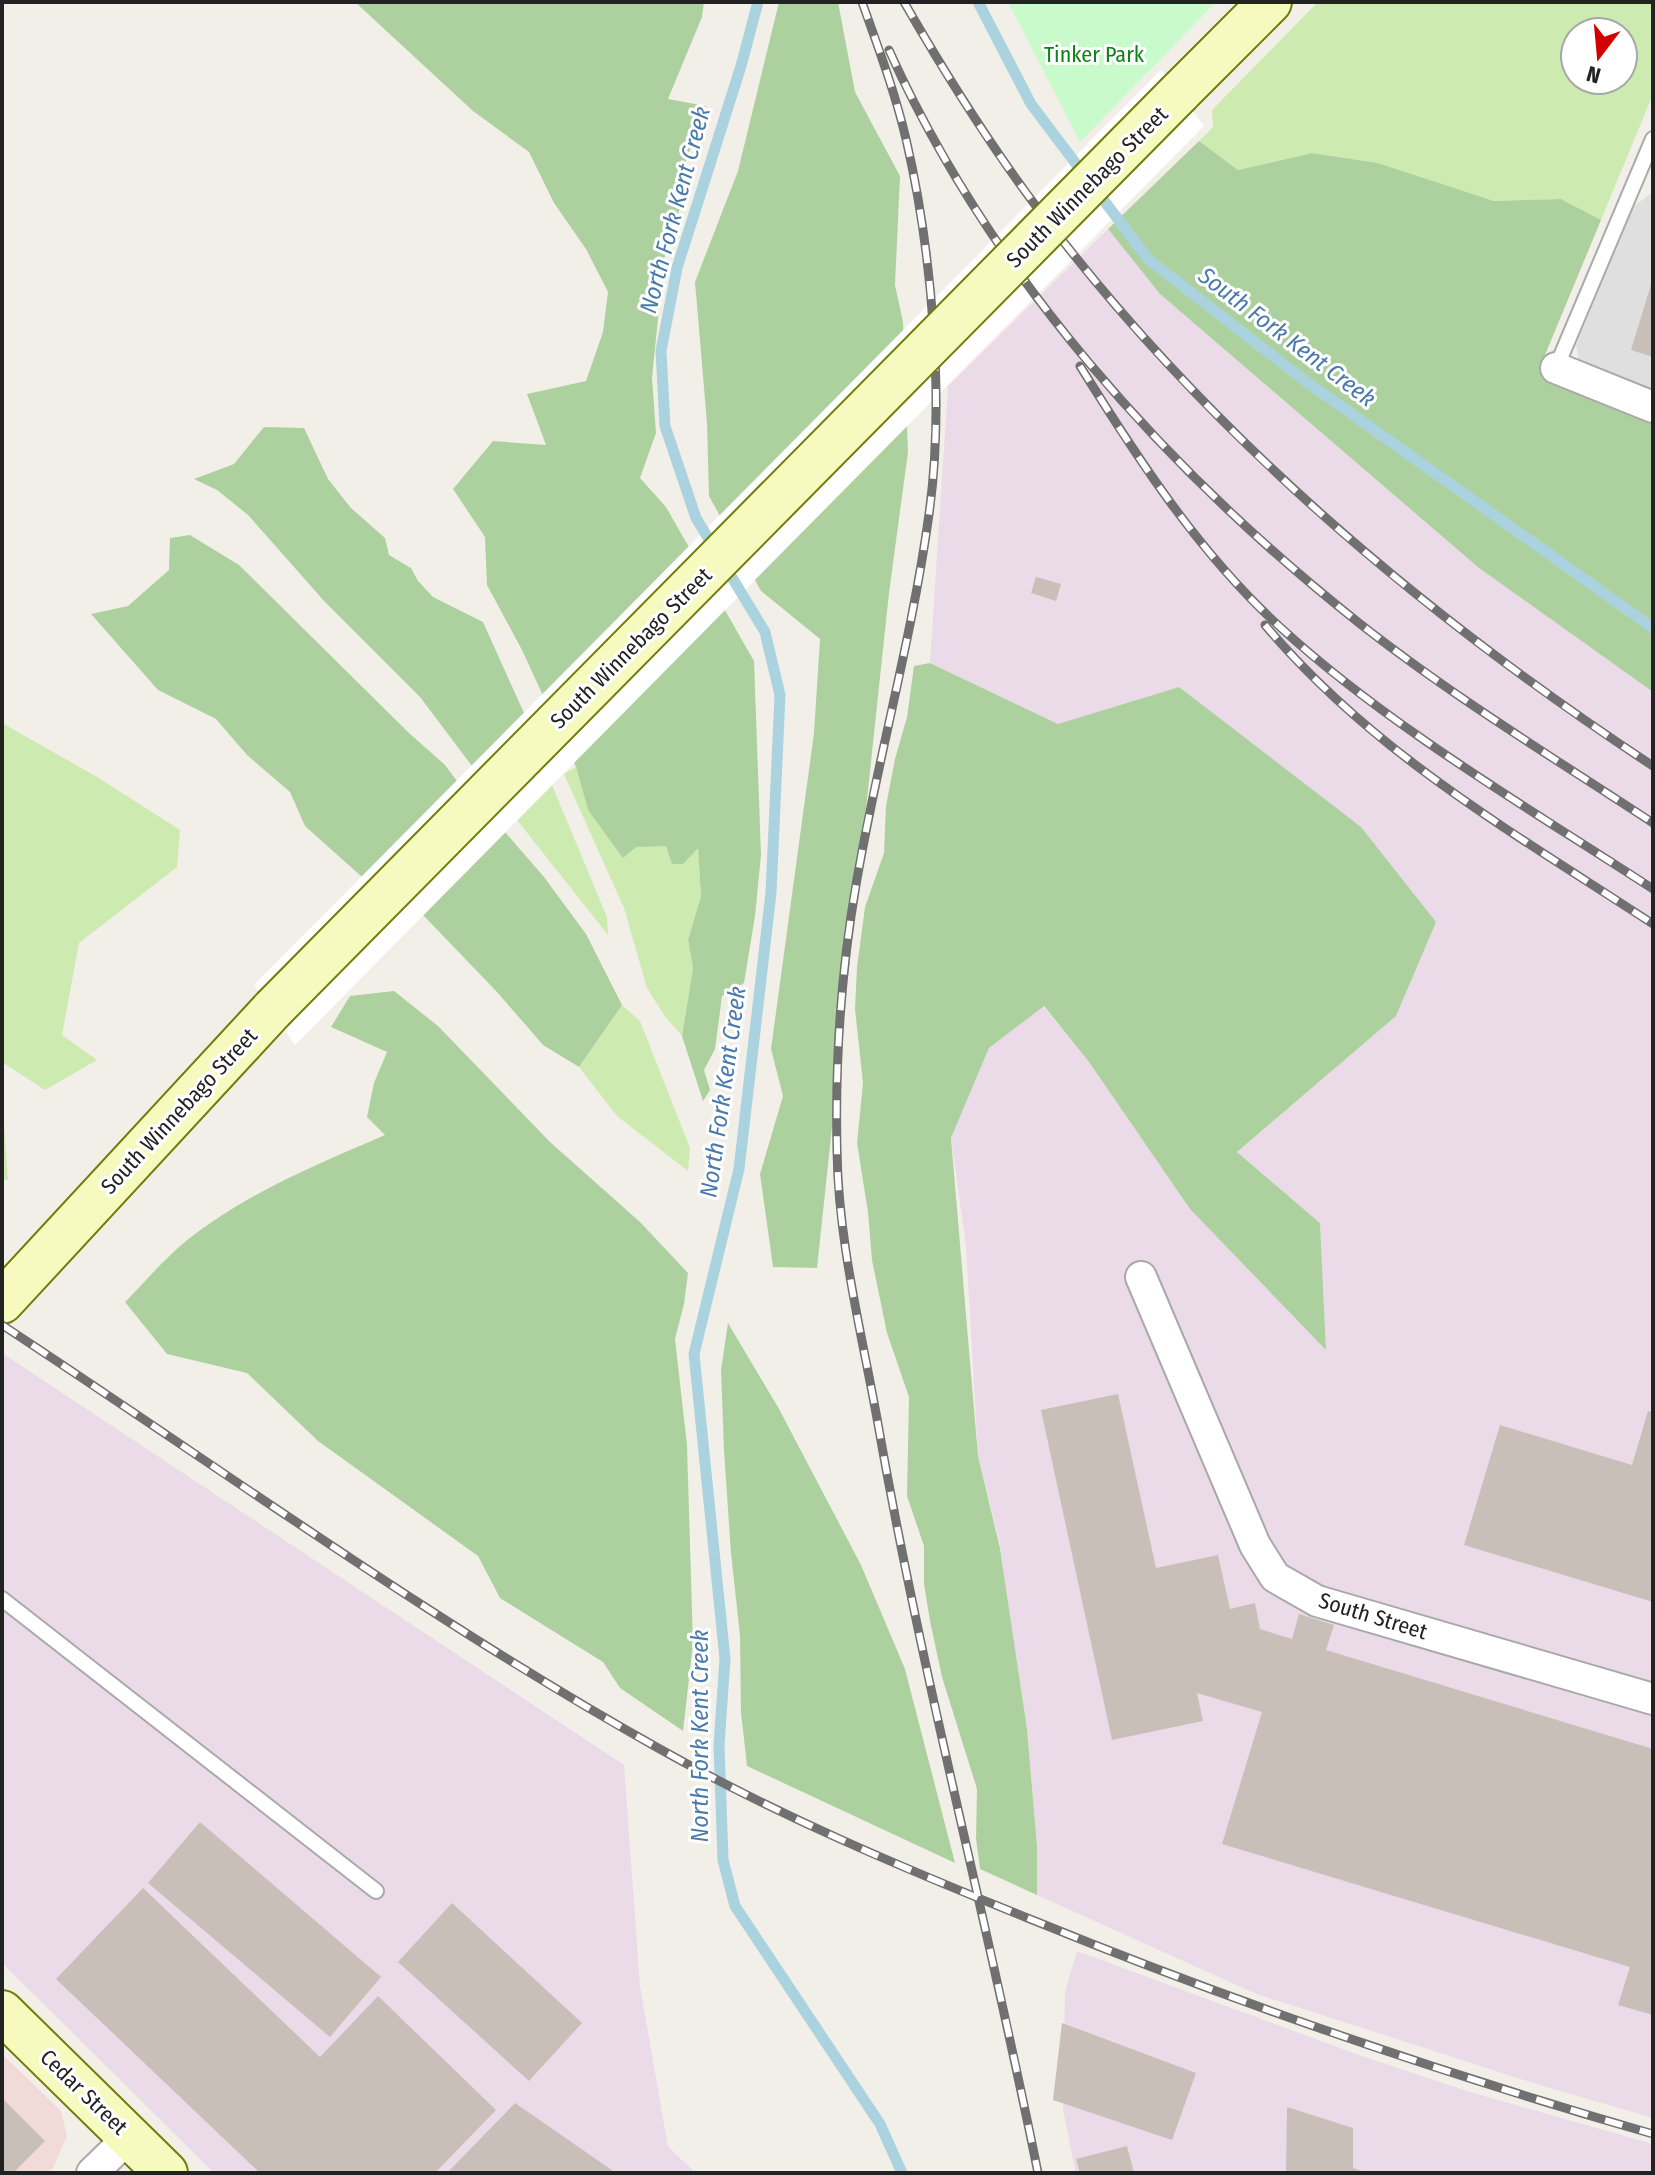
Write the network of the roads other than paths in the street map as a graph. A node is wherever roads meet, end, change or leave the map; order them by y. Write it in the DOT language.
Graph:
graph roads {
  1 [pos="1270,2"];
  2 [pos="1653,139"];
  3 [pos="1649,160"];
  4 [pos="1556,368"];
  5 [pos="1653,407"];
  6 [pos="1141,1277"];
  7 [pos="2,1302"];
  8 [pos="2,1599"];
  9 [pos="1653,1699"];
  10 [pos="376,1891"];
  11 [pos="2,2012"];
  12 [pos="130,2136"];
  13 [pos="92,2173"];
  14 [pos="166,2173"];
  1 -- 7 [label="main road, South Winnebago Street, bridge"];
  2 -- 3 [label="lane"];
  3 -- 4 [label="lane"];
  4 -- 5 [label="street"];
  6 -- 9 [label="street, South Street"];
  8 -- 10 [label="lane"];
  11 -- 12 [label="main road, Cedar Street"];
  12 -- 13 [label="street"];
  12 -- 14 [label="main road, Cedar Street"];
}
